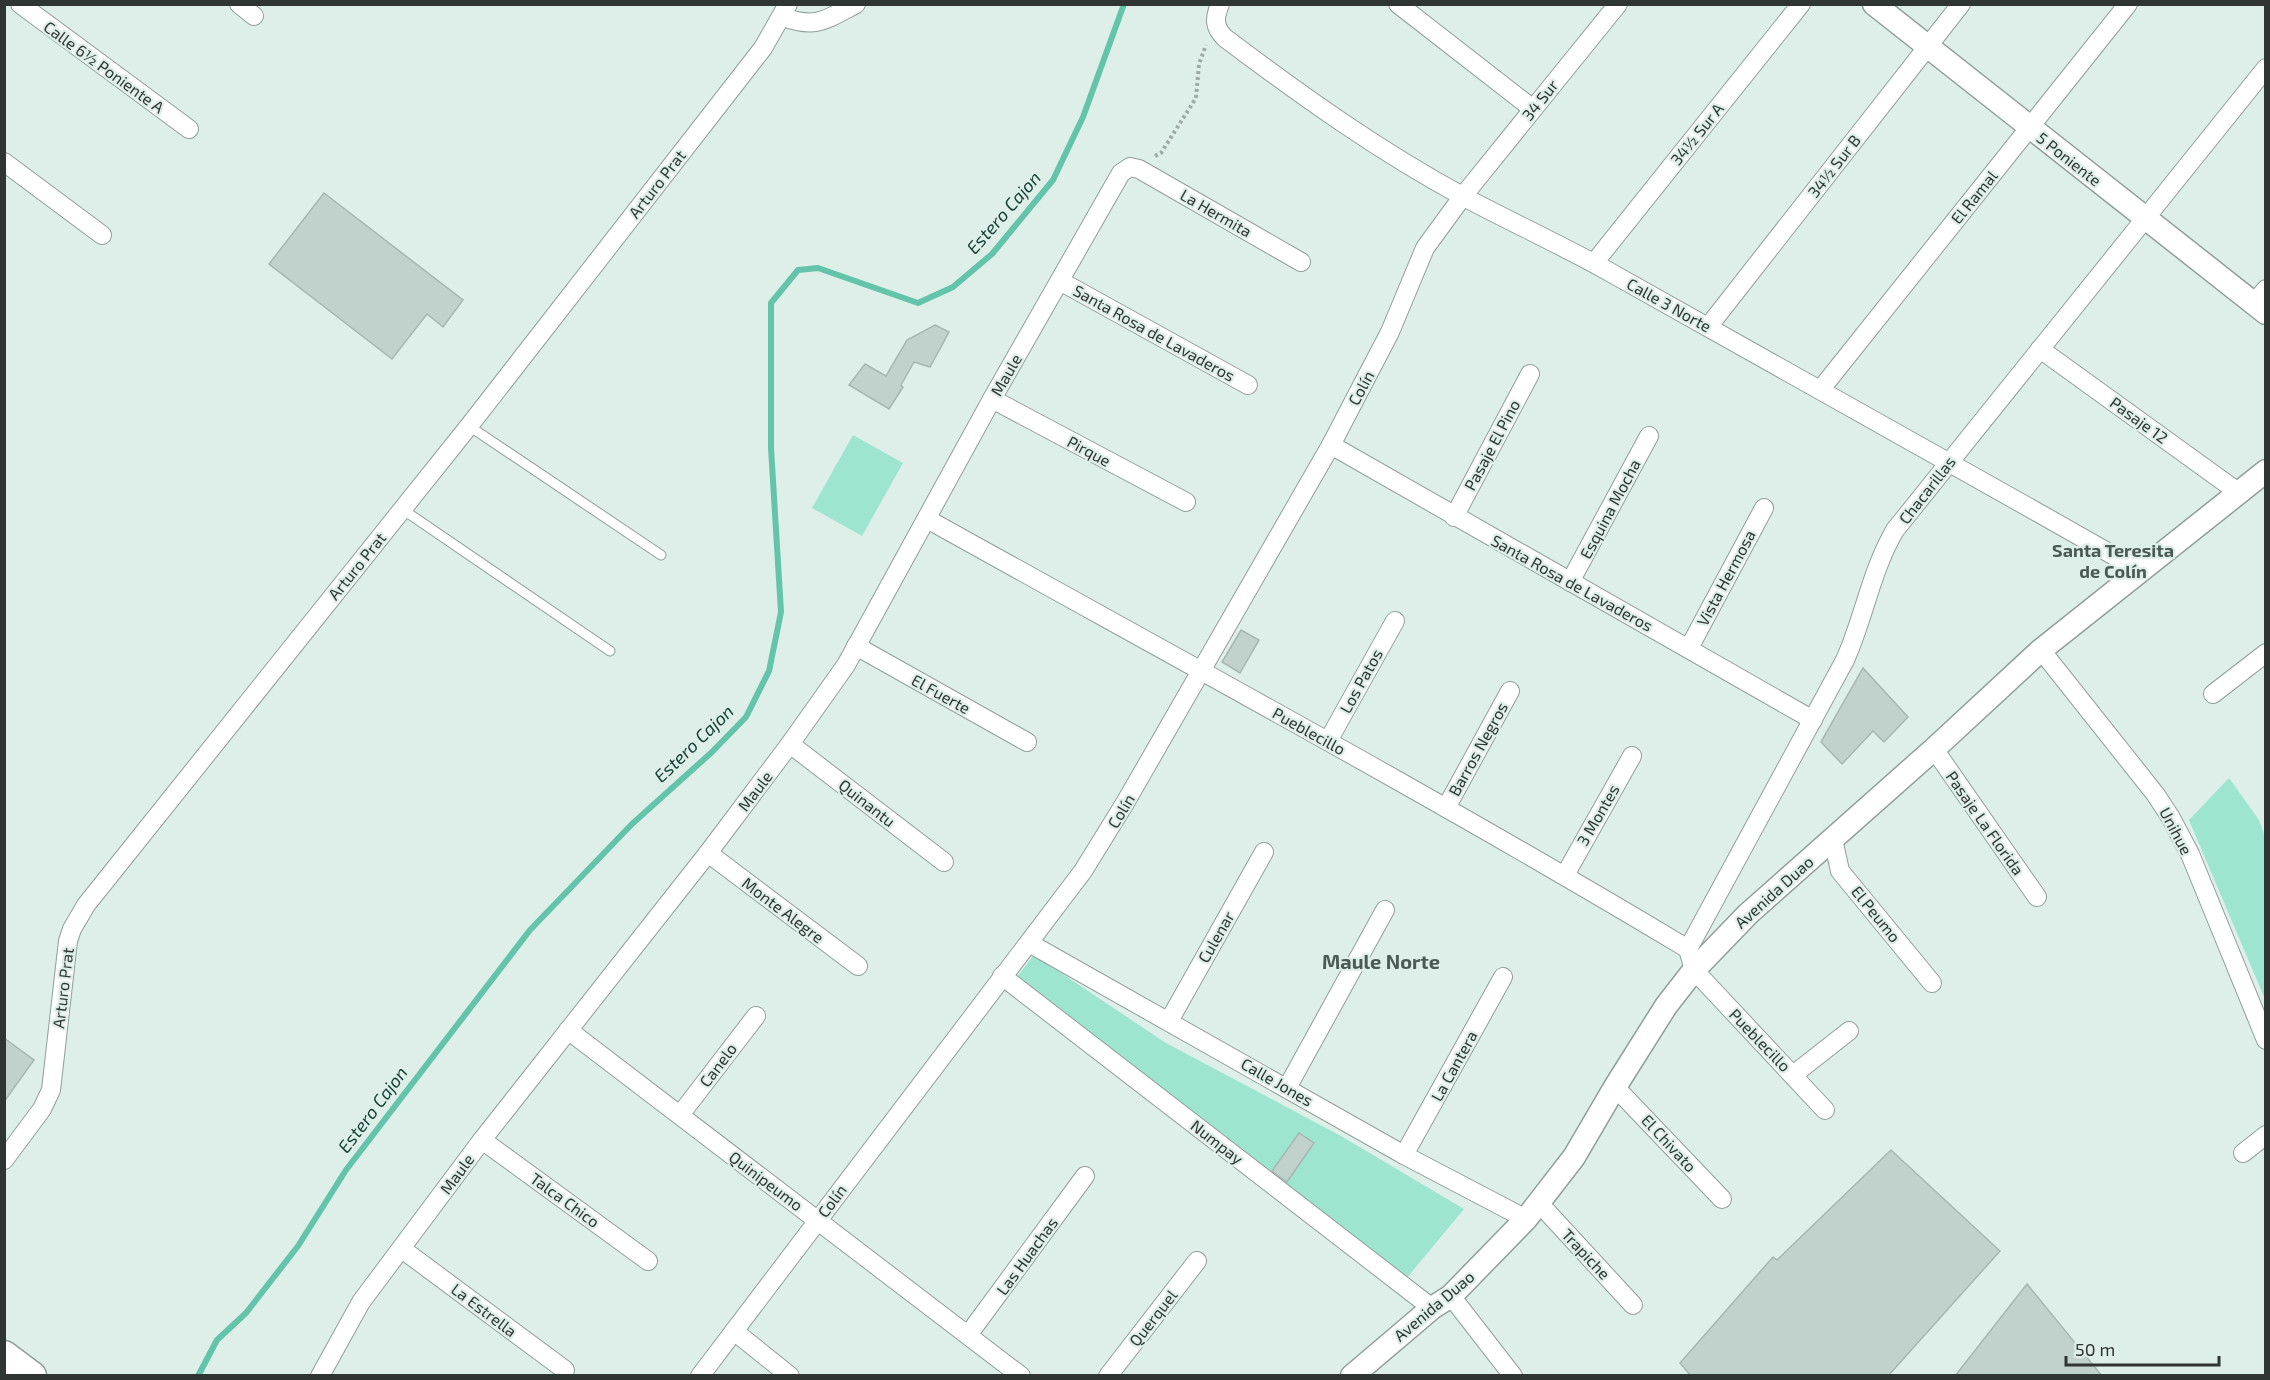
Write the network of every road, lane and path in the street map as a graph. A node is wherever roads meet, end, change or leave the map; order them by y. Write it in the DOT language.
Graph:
graph roads {
  1 [pos="20,4"];
  2 [pos="239,4"];
  3 [pos="856,4"];
  4 [pos="1398,4"];
  5 [pos="1801,4"];
  6 [pos="1874,4"];
  7 [pos="1961,4"];
  8 [pos="2128,4"];
  9 [pos="1615,6"];
  10 [pos="785,11"];
  11 [pos="1218,13"];
  12 [pos="254,16"];
  13 [pos="1927,48"];
  14 [pos="2265,68"];
  15 [pos="1533,109"];
  16 [pos="2029,128"];
  17 [pos="189,129"];
  18 [pos="4,162"];
  19 [pos="1130,167"];
  20 [pos="1463,196"];
  21 [pos="2146,218"];
  22 [pos="102,235"];
  23 [pos="1301,262"];
  24 [pos="1594,263"];
  25 [pos="1060,280"];
  26 [pos="2262,302"];
  27 [pos="1708,327"];
  28 [pos="2040,349"];
  29 [pos="1530,374"];
  30 [pos="1248,385"];
  31 [pos="1821,389"];
  32 [pos="992,399"];
  33 [pos="469,426"];
  34 [pos="1649,436"];
  35 [pos="1331,445"];
  36 [pos="1949,462"];
  37 [pos="2265,471"];
  38 [pos="2238,492"];
  39 [pos="1186,502"];
  40 [pos="1764,508"];
  41 [pos="402,509"];
  42 [pos="1454,517"];
  43 [pos="927,519"];
  44 [pos="661,555"];
  45 [pos="2139,570"];
  46 [pos="1570,582"];
  47 [pos="1395,621"];
  48 [pos="856,646"];
  49 [pos="1689,648"];
  50 [pos="2041,650"];
  51 [pos="610,651"];
  52 [pos="2265,653"];
  53 [pos="1202,672"];
  54 [pos="1510,691"];
  55 [pos="2213,694"];
  56 [pos="1813,720"];
  57 [pos="1328,741"];
  58 [pos="1027,742"];
  59 [pos="790,744"];
  60 [pos="1934,749"];
  61 [pos="1632,756"];
  62 [pos="1446,808"];
  63 [pos="1833,839"];
  64 [pos="1264,852"];
  65 [pos="708,853"];
  66 [pos="944,862"];
  67 [pos="1565,875"];
  68 [pos="2037,897"];
  69 [pos="1385,910"];
  70 [pos="1029,943"];
  71 [pos="1688,949"];
  72 [pos="858,966"];
  73 [pos="1694,970"];
  74 [pos="1002,976"];
  75 [pos="1503,977"];
  76 [pos="1932,984"];
  77 [pos="756,1016"];
  78 [pos="1168,1021"];
  79 [pos="568,1030"];
  80 [pos="1849,1031"];
  81 [pos="2265,1040"];
  82 [pos="1793,1075"];
  83 [pos="1615,1087"];
  84 [pos="1287,1088"];
  85 [pos="1825,1110"];
  86 [pos="680,1115"];
  87 [pos="2265,1135"];
  88 [pos="482,1140"];
  89 [pos="2243,1153"];
  90 [pos="1404,1155"];
  91 [pos="4,1160"];
  92 [pos="1085,1176"];
  93 [pos="1722,1199"];
  94 [pos="1533,1211"];
  95 [pos="818,1221"];
  96 [pos="402,1249"];
  97 [pos="648,1261"];
  98 [pos="1197,1261"];
  99 [pos="1442,1302"];
  100 [pos="1633,1305"];
  101 [pos="734,1331"];
  102 [pos="968,1335"];
  103 [pos="4,1355"];
  104 [pos="565,1370"];
  105 [pos="32,1376"];
  106 [pos="320,1376"];
  107 [pos="700,1376"];
  108 [pos="790,1376"];
  109 [pos="1021,1376"];
  110 [pos="1108,1376"];
  111 [pos="1352,1376"];
  112 [pos="1513,1376"];
  1 -- 17 [label="street, Calle 6½ Poniente A"];
  2 -- 12 [label="street"];
  3 -- 10 [label="street"];
  4 -- 15 [label="street"];
  5 -- 24 [label="street, 34½ Sur A"];
  6 -- 13 [label="street, 5 Poniente"];
  7 -- 13 [label="street, 34½ Sur B"];
  8 -- 16 [label="street, El Ramal"];
  9 -- 15 [label="street, 34 Sur"];
  10 -- 33 [label="street, Arturo Prat"];
  11 -- 19 [label="path"];
  11 -- 20 [label="street, Calle 3 Norte"];
  13 -- 16 [label="street, 5 Poniente"];
  13 -- 27 [label="street, 34½ Sur B"];
  14 -- 21 [label="street, Chacarillas"];
  15 -- 20 [label="street, 34 Sur"];
  16 -- 21 [label="street, 5 Poniente"];
  16 -- 31 [label="street, El Ramal"];
  18 -- 22 [label="street"];
  19 -- 23 [label="street, La Hermita"];
  19 -- 25 [label="street, Maule"];
  20 -- 24 [label="street, Calle 3 Norte"];
  20 -- 35 [label="street, Colín"];
  21 -- 26 [label="street, 5 Poniente"];
  21 -- 28 [label="street, Chacarillas"];
  24 -- 27 [label="street, Calle 3 Norte"];
  25 -- 30 [label="street, Santa Rosa de Lavaderos"];
  25 -- 32 [label="street, Maule"];
  27 -- 31 [label="street, Calle 3 Norte"];
  28 -- 36 [label="street, Chacarillas"];
  28 -- 38 [label="street, Pasaje 12"];
  29 -- 42 [label="street, Pasaje El Pino"];
  31 -- 36 [label="street, Calle 3 Norte"];
  32 -- 39 [label="street, Pirque"];
  32 -- 43 [label="street, Maule"];
  33 -- 41 [label="street, Arturo Prat"];
  33 -- 44 [label="lane"];
  34 -- 46 [label="street, Esquina Mocha"];
  35 -- 42 [label="street, Santa Rosa de Lavaderos"];
  35 -- 53 [label="street, Colín"];
  36 -- 45 [label="street, Calle 3 Norte"];
  36 -- 56 [label="street, Chacarillas"];
  37 -- 38 [label="street, Avenida Duao"];
  38 -- 45 [label="street, Avenida Duao"];
  40 -- 49 [label="street, Vista Hermosa"];
  41 -- 51 [label="lane"];
  41 -- 91 [label="street, Arturo Prat"];
  42 -- 46 [label="street, Santa Rosa de Lavaderos"];
  43 -- 48 [label="street, Maule"];
  43 -- 53 [label="street, Pueblecillo"];
  45 -- 50 [label="street, Avenida Duao"];
  46 -- 49 [label="street, Santa Rosa de Lavaderos"];
  47 -- 57 [label="street, Los Patos"];
  48 -- 58 [label="street, El Fuerte"];
  48 -- 59 [label="street, Maule"];
  49 -- 56 [label="street, Santa Rosa de Lavaderos"];
  50 -- 60 [label="street, Avenida Duao"];
  50 -- 81 [label="street, Unihue"];
  52 -- 55 [label="street"];
  53 -- 57 [label="street, Pueblecillo"];
  53 -- 70 [label="street, Colín"];
  54 -- 62 [label="street, Barros Negros"];
  56 -- 71 [label="street, Chacarillas"];
  57 -- 62 [label="street, Pueblecillo"];
  59 -- 65 [label="street, Maule"];
  59 -- 66 [label="street, Quinantu"];
  60 -- 63 [label="street, Avenida Duao"];
  60 -- 68 [label="street, Pasaje La Florida"];
  61 -- 67 [label="street, 3 Montes"];
  62 -- 67 [label="street, Pueblecillo"];
  63 -- 73 [label="street, Avenida Duao"];
  63 -- 76 [label="street, El Peumo"];
  64 -- 78 [label="street, Culenar"];
  65 -- 72 [label="street, Monte Alegre"];
  65 -- 79 [label="street, Maule"];
  67 -- 71 [label="street, Pueblecillo"];
  69 -- 84 [label="street"];
  70 -- 74 [label="street, Colín"];
  70 -- 78 [label="street, Calle Jones"];
  71 -- 73 [label="street"];
  73 -- 82 [label="street, Pueblecillo"];
  73 -- 83 [label="street, Avenida Duao"];
  74 -- 95 [label="street, Colín"];
  74 -- 99 [label="street, Numpay"];
  75 -- 90 [label="street, La Cantera"];
  77 -- 86 [label="street, Canelo"];
  78 -- 84 [label="street, Calle Jones"];
  79 -- 86 [label="street, Quinipeumo"];
  79 -- 88 [label="street, Maule"];
  80 -- 82 [label="street"];
  82 -- 85 [label="street, Pueblecillo"];
  83 -- 93 [label="street, El Chivato"];
  83 -- 94 [label="street, Avenida Duao"];
  84 -- 90 [label="street, Calle Jones"];
  86 -- 95 [label="street, Quinipeumo"];
  87 -- 89 [label="street"];
  88 -- 96 [label="street, Maule"];
  88 -- 97 [label="street, Talca Chico"];
  90 -- 94 [label="street, Calle Jones"];
  92 -- 102 [label="street, Las Huachas"];
  94 -- 99 [label="street, Avenida Duao"];
  94 -- 100 [label="street, Trapiche"];
  95 -- 101 [label="street, Colín"];
  95 -- 102 [label="street, Quinipeumo"];
  96 -- 104 [label="street, La Estrella"];
  96 -- 106 [label="street, Maule"];
  98 -- 110 [label="street, Querquel"];
  99 -- 111 [label="street, Avenida Duao"];
  99 -- 112 [label="street, Numpay"];
  101 -- 107 [label="street, Colín"];
  101 -- 108 [label="street"];
  102 -- 109 [label="street, Quinipeumo"];
  103 -- 105 [label="main road"];
}
